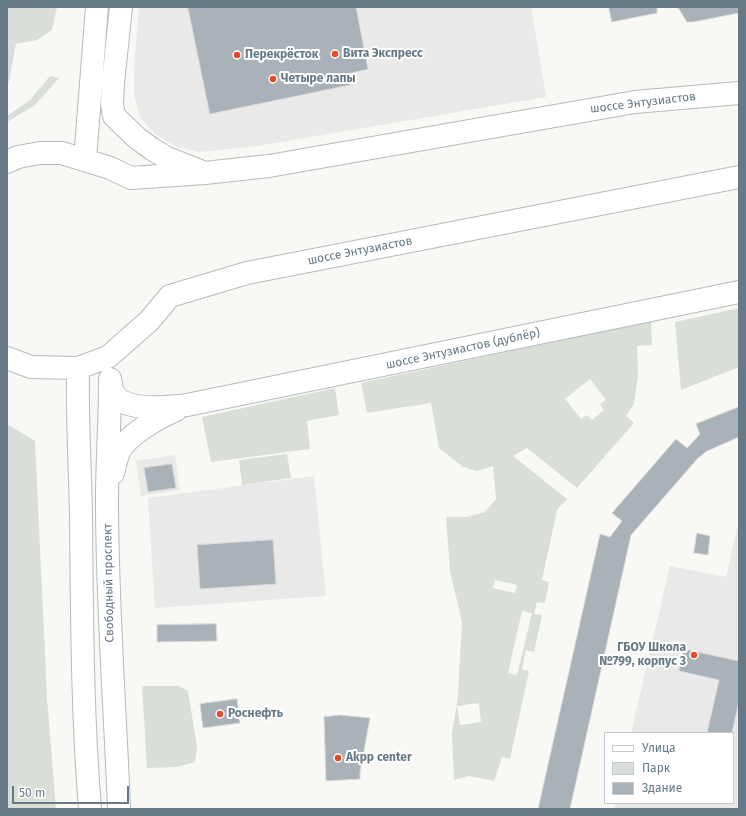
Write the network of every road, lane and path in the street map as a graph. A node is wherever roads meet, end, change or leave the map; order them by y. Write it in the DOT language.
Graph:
graph roads {
  1 [pos="97,7"];
  2 [pos="121,7"];
  3 [pos="739,78"];
  4 [pos="739,93"];
  5 [pos="635,102"];
  6 [pos="85,160"];
  7 [pos="7,162"];
  8 [pos="205,173"];
  9 [pos="739,176"];
  10 [pos="739,292"];
  11 [pos="108,357"];
  12 [pos="7,358"];
  13 [pos="78,368"];
  14 [pos="110,379"];
  15 [pos="187,405"];
  16 [pos="107,500"];
  17 [pos="90,809"];
  18 [pos="119,809"];
  1 -- 6 [label="main road"];
  2 -- 8 [label="main road"];
  3 -- 5 [label="main road"];
  4 -- 5 [label="main road, шоссе Энтузиастов"];
  5 -- 8 [label="main road, шоссе Энтузиастов"];
  6 -- 7 [label="main road, шоссе Энтузиастов"];
  6 -- 8 [label="main road, шоссе Энтузиастов"];
  9 -- 11 [label="main road, шоссе Энтузиастов"];
  10 -- 15 [label="main road, шоссе Энтузиастов (дублёр)"];
  11 -- 13 [label="main road, шоссе Энтузиастов"];
  11 -- 14 [label="main road, Свободный проспект"];
  12 -- 13 [label="main road, шоссе Энтузиастов"];
  13 -- 17 [label="main road"];
  14 -- 15 [label="main road, шоссе Энтузиастов (дублёр)"];
  14 -- 16 [label="main road, Свободный проспект"];
  15 -- 16 [label="main road, шоссе Энтузиастов (дублёр)"];
  16 -- 18 [label="main road, Свободный проспект"];
}
